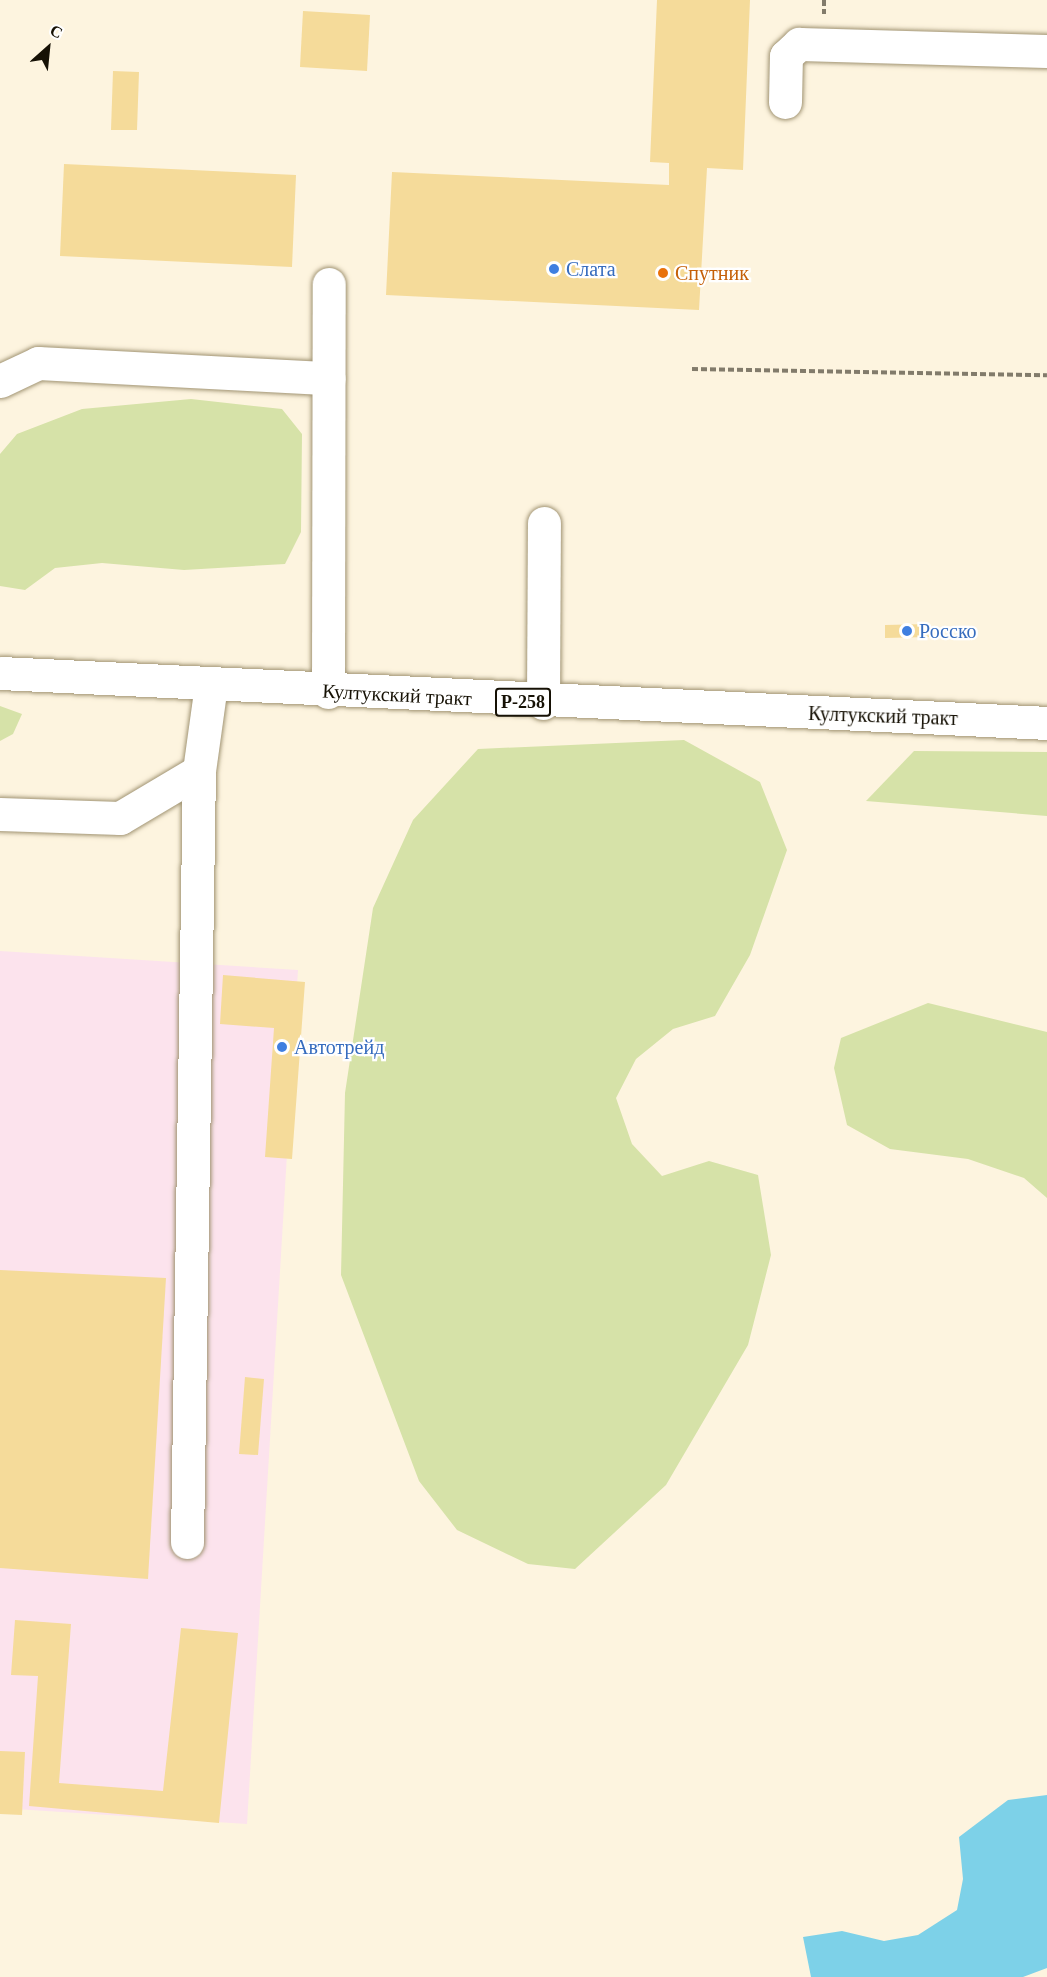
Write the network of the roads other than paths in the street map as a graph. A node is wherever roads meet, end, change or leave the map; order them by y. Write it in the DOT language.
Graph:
graph roads {
  1 [pos="1047,51"];
  2 [pos="785,102"];
  3 [pos="329,284"];
  4 [pos="329,378"];
  5 [pos="0,381"];
  6 [pos="544,523"];
  7 [pos="0,673"];
  8 [pos="211,684"];
  9 [pos="328,692"];
  10 [pos="543,703"];
  11 [pos="1047,723"];
  12 [pos="199,771"];
  13 [pos="0,814"];
  14 [pos="187,1542"];
  1 -- 2 [label="main road"];
  3 -- 4 [label="main road"];
  4 -- 5 [label="main road"];
  4 -- 9 [label="main road"];
  6 -- 10 [label="main road"];
  7 -- 8 [label="main road, Култукский тракт / Р-258"];
  8 -- 9 [label="main road, Култукский тракт / Р-258"];
  8 -- 12 [label="main road"];
  9 -- 10 [label="main road, Култукский тракт / Р-258"];
  10 -- 11 [label="main road, Култукский тракт / Р-258"];
  12 -- 13 [label="main road"];
  12 -- 14 [label="main road"];
}
